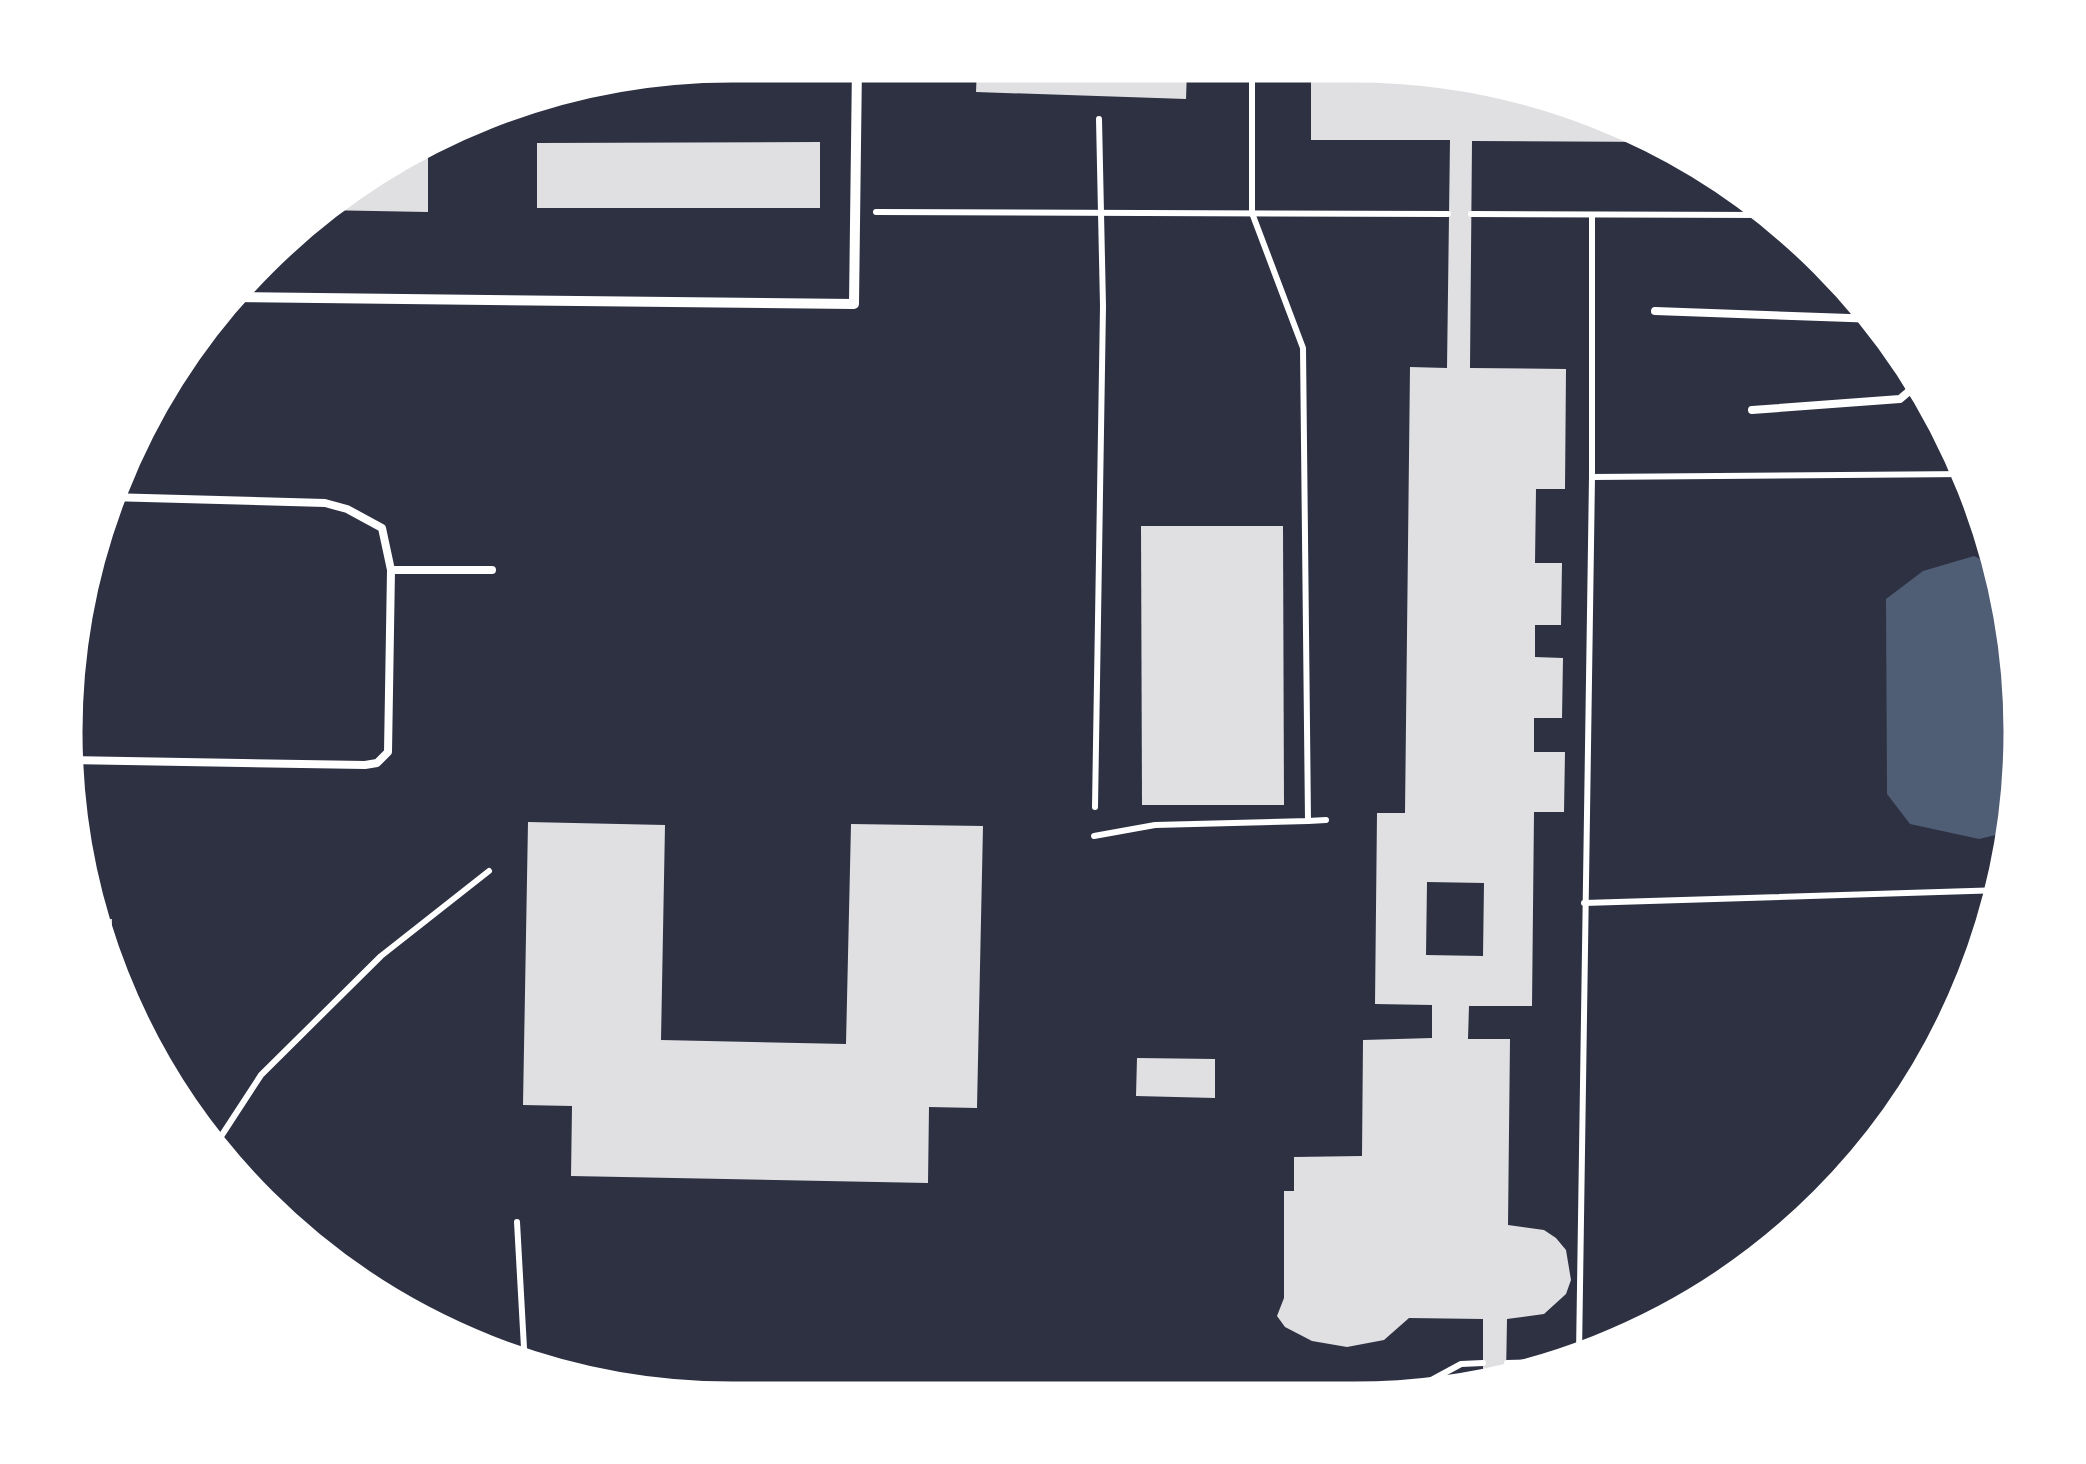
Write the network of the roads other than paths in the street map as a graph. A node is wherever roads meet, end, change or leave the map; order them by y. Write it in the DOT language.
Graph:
graph roads {
  1 [pos="857,80"];
  2 [pos="246,298"];
  3 [pos="1655,311"];
  4 [pos="1857,318"];
  5 [pos="1911,394"];
  6 [pos="1752,410"];
  7 [pos="124,497"];
  8 [pos="391,570"];
  9 [pos="492,570"];
  10 [pos="81,760"];
  1 -- 2 [label="street"];
  3 -- 4 [label="lane"];
  5 -- 6 [label="lane"];
  7 -- 8 [label="lane"];
  8 -- 9 [label="lane"];
  8 -- 10 [label="lane"];
}
